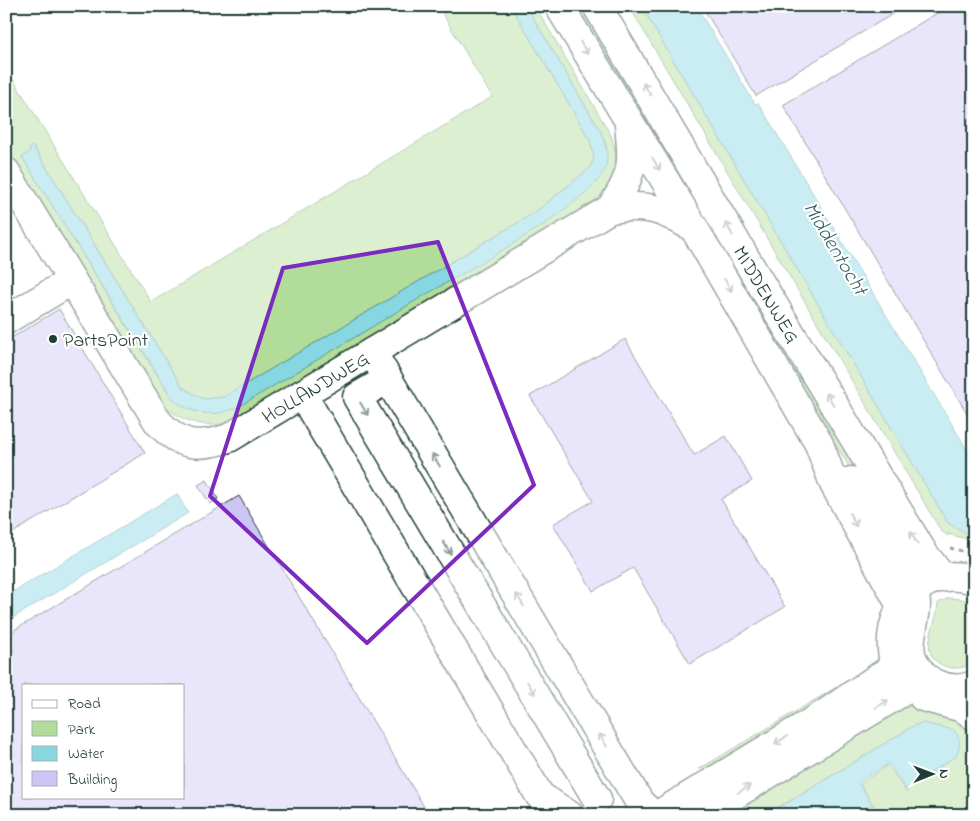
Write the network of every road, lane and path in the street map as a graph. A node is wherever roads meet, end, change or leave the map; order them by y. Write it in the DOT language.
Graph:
graph roads {
  1 [pos="559,6"];
  2 [pos="597,6"];
  3 [pos="629,124"];
  4 [pos="6,172"];
  5 [pos="610,209"];
  6 [pos="694,228"];
  7 [pos="71,281"];
  8 [pos="6,320"];
  9 [pos="372,352"];
  10 [pos="388,379"];
  11 [pos="302,394"];
  12 [pos="948,548"];
  13 [pos="974,554"];
  14 [pos="495,559"];
  15 [pos="464,577"];
  16 [pos="942,577"];
  17 [pos="974,580"];
  18 [pos="908,599"];
  19 [pos="910,678"];
  20 [pos="971,697"];
  21 [pos="628,781"];
  22 [pos="597,799"];
  23 [pos="569,815"];
  24 [pos="653,815"];
  25 [pos="658,815"];
  26 [pos="702,815"];
  1 -- 3 [label="main road, MIDDENWEG, one-way"];
  16 -- 2 [label="main road, MIDDENWEG, one-way"];
  3 -- 5 [label="main road, HOLLANDWEG"];
  3 -- 6 [label="main road, MIDDENWEG, one-way"];
  4 -- 7 [label="main road, HOLLANDWEG"];
  5 -- 6 [label="main road, HOLLANDWEG"];
  5 -- 9 [label="main road, HOLLANDWEG"];
  6 -- 18 [label="main road, MIDDENWEG, one-way"];
  7 -- 8 [label="main road"];
  7 -- 11 [label="main road, HOLLANDWEG"];
  9 -- 10 [label="main road"];
  9 -- 11 [label="main road, HOLLANDWEG"];
  14 -- 10 [label="main road, one-way"];
  10 -- 15 [label="main road, one-way"];
  11 -- 23 [label="main road"];
  12 -- 13 [label="path"];
  14 -- 15 [label="main road"];
  21 -- 14 [label="main road, one-way"];
  15 -- 22 [label="main road, one-way"];
  16 -- 17 [label="main road"];
  16 -- 18 [label="main road"];
  18 -- 19 [label="main road"];
  19 -- 20 [label="main road"];
  19 -- 25 [label="main road, one-way"];
  26 -- 19 [label="main road, one-way"];
  21 -- 22 [label="main road"];
  21 -- 24 [label="main road"];
  22 -- 23 [label="main road"];
}
